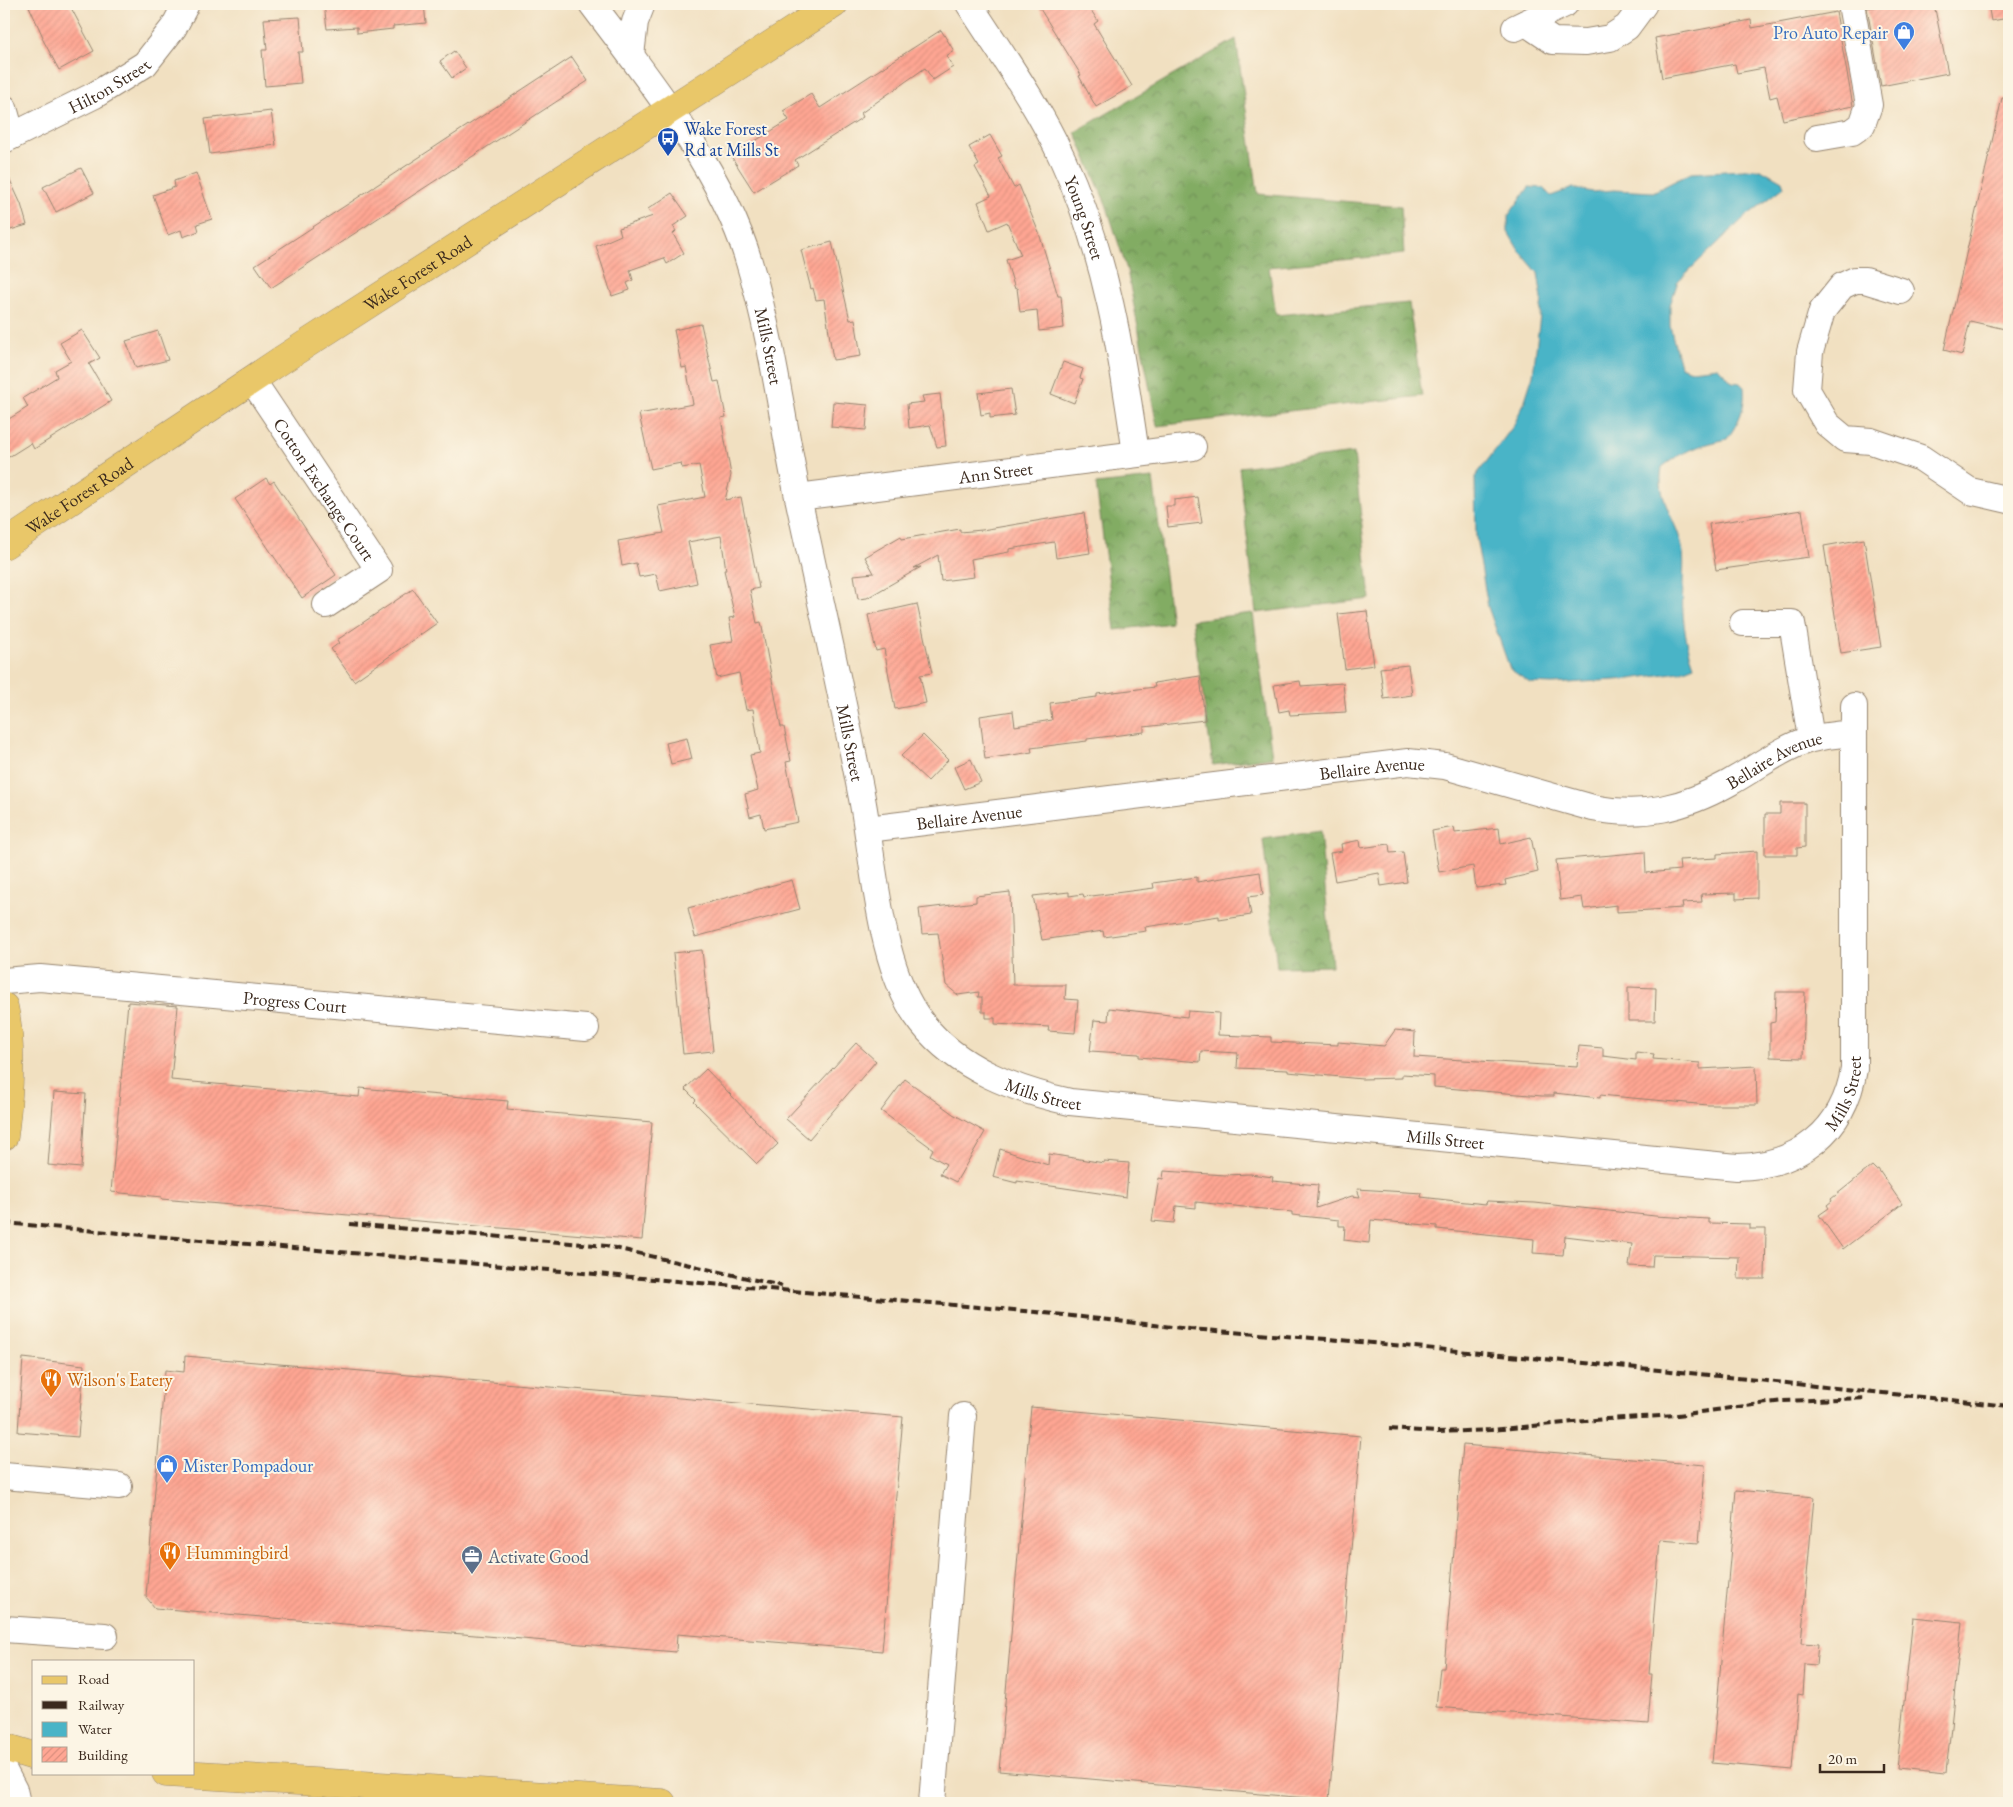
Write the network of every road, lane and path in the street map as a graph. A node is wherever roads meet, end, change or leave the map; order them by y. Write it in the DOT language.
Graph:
graph roads {
  1 [pos="186,4"];
  2 [pos="592,4"];
  3 [pos="642,4"];
  4 [pos="834,4"];
  5 [pos="969,4"];
  6 [pos="1565,4"];
  7 [pos="1644,4"];
  8 [pos="1851,4"];
  9 [pos="631,55"];
  10 [pos="4,108"];
  11 [pos="668,110"];
  12 [pos="8,138"];
  13 [pos="1817,138"];
  14 [pos="1901,291"];
  15 [pos="252,380"];
  16 [pos="1193,447"];
  17 [pos="1136,454"];
  18 [pos="798,496"];
  19 [pos="2009,500"];
  20 [pos="4,545"];
  21 [pos="326,605"];
  22 [pos="1743,624"];
  23 [pos="1854,706"];
  24 [pos="1854,734"];
  25 [pos="1811,738"];
  26 [pos="868,829"];
  27 [pos="4,981"];
  28 [pos="4,1007"];
  29 [pos="586,1028"];
  30 [pos="4,1136"];
  31 [pos="963,1416"];
  32 [pos="4,1476"];
  33 [pos="119,1486"];
  34 [pos="4,1629"];
  35 [pos="105,1636"];
  36 [pos="4,1747"];
  37 [pos="32,1755"];
  38 [pos="4,1771"];
  39 [pos="183,1774"];
  40 [pos="18,1803"];
  41 [pos="662,1803"];
  42 [pos="932,1803"];
  1 -- 12 [label="street, Hilton Street"];
  2 -- 9 [label="street, Mills Street"];
  3 -- 9 [label="street"];
  4 -- 11 [label="main road, Wake Forest Road"];
  5 -- 17 [label="street, Young Street"];
  6 -- 7 [label="street"];
  8 -- 13 [label="street"];
  9 -- 11 [label="street, Mills Street"];
  10 -- 12 [label="street"];
  11 -- 15 [label="main road, Wake Forest Road"];
  11 -- 18 [label="street, Mills Street"];
  14 -- 19 [label="street"];
  15 -- 20 [label="main road, Wake Forest Road"];
  15 -- 21 [label="street, Cotton Exchange Court"];
  16 -- 17 [label="street, Ann Street"];
  17 -- 18 [label="street, Ann Street"];
  18 -- 26 [label="street, Mills Street"];
  22 -- 25 [label="street"];
  23 -- 24 [label="street, Mills Street"];
  24 -- 25 [label="street, Bellaire Avenue"];
  24 -- 26 [label="street, Mills Street"];
  25 -- 26 [label="street, Bellaire Avenue"];
  27 -- 29 [label="street, Progress Court"];
  28 -- 30 [label="main road"];
  31 -- 42 [label="street"];
  32 -- 33 [label="street"];
  34 -- 35 [label="street"];
  36 -- 37 [label="main road"];
  38 -- 40 [label="street"];
  39 -- 41 [label="main road"];
}
